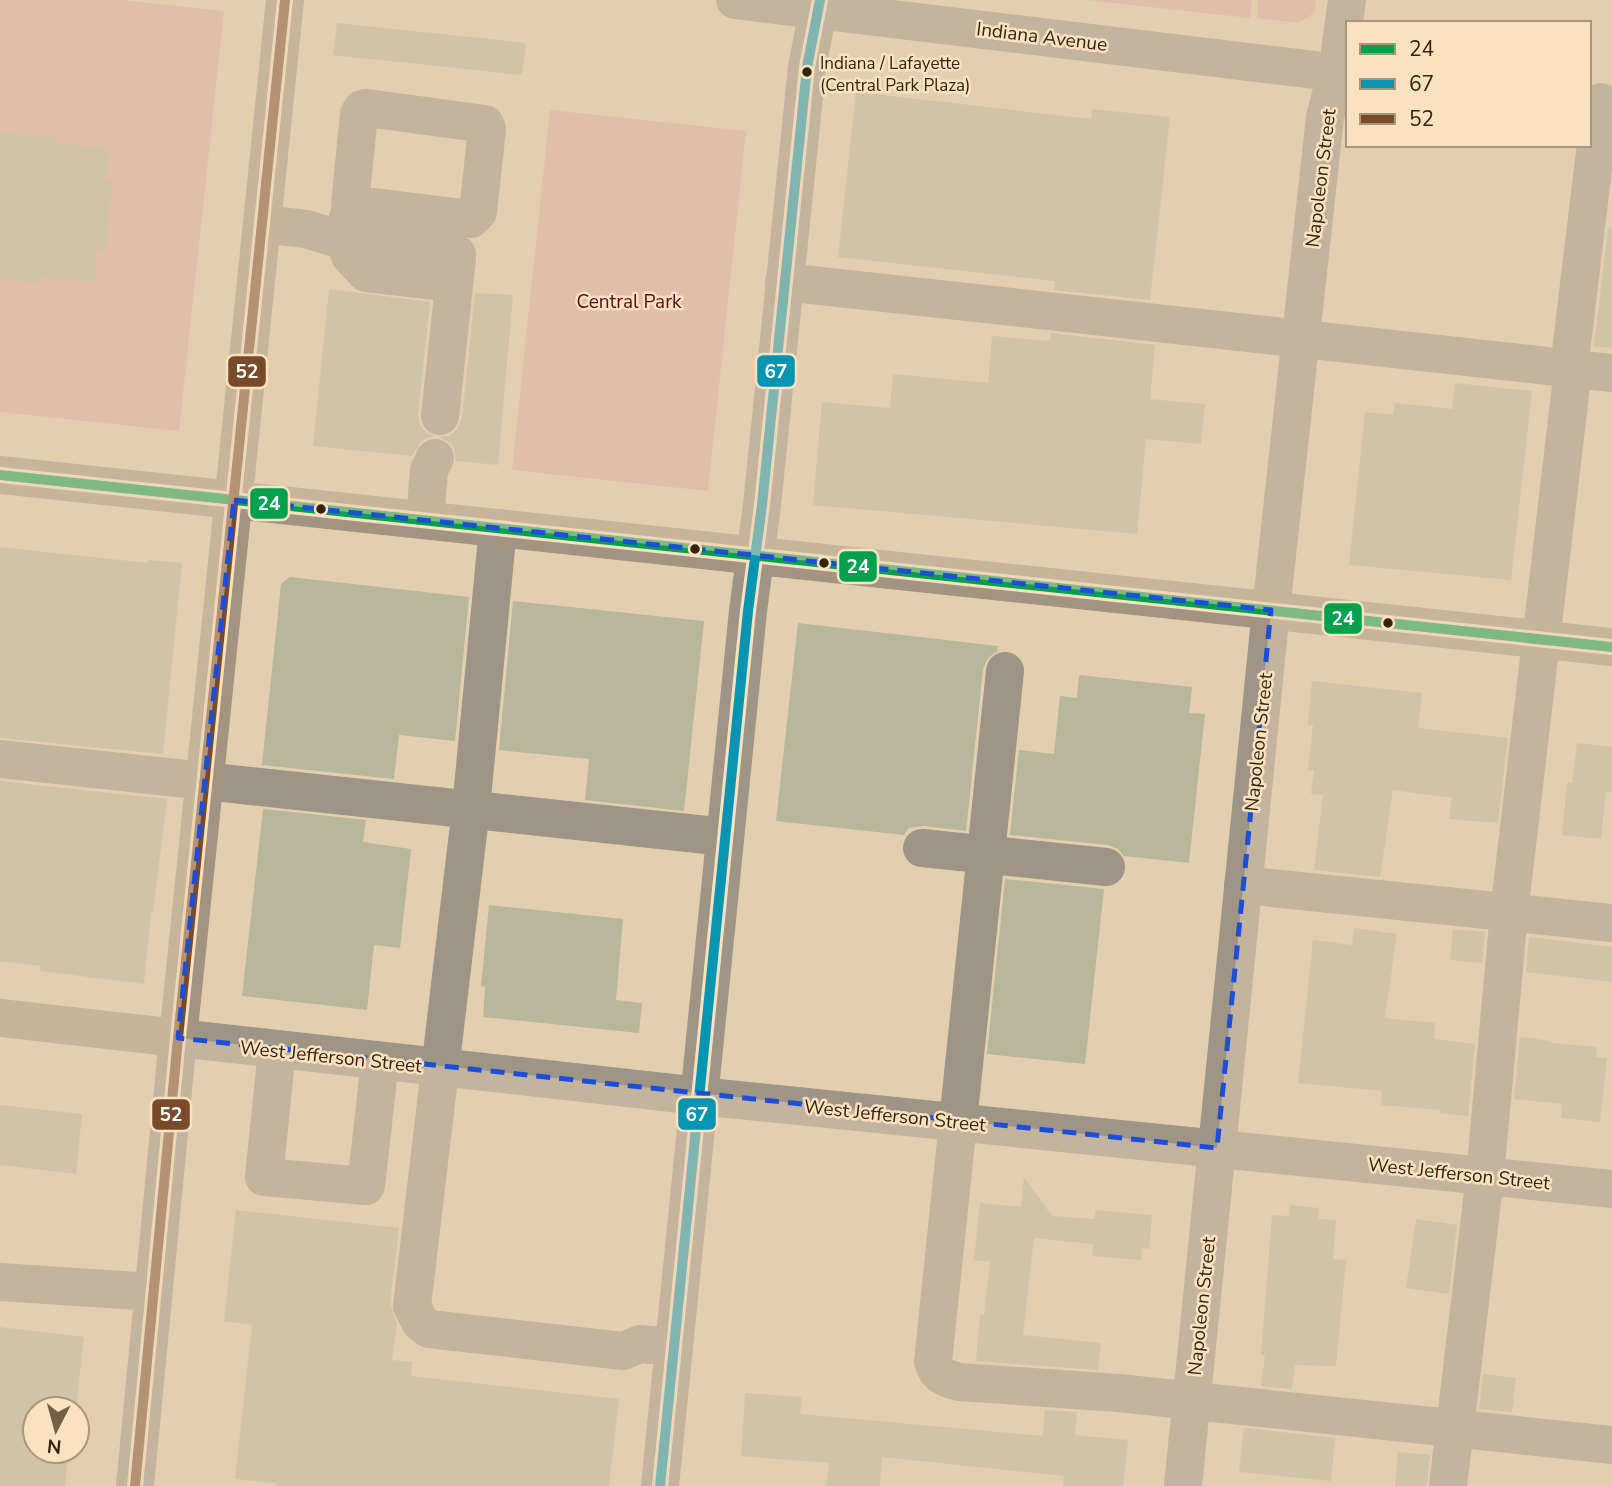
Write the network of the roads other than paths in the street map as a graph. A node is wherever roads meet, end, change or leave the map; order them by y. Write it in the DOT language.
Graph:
graph roads {
  1 [pos="285,0"];
  2 [pos="735,0"];
  3 [pos="1347,0"];
  4 [pos="820,5"];
  5 [pos="1342,73"];
  6 [pos="1601,102"];
  7 [pos="262,224"];
  8 [pos="348,232"];
  9 [pos="458,252"];
  10 [pos="784,282"];
  11 [pos="1301,339"];
  12 [pos="1571,368"];
  13 [pos="1612,373"];
  14 [pos="440,416"];
  15 [pos="435,458"];
  16 [pos="0,475"];
  17 [pos="234,500"];
  18 [pos="425,520"];
  19 [pos="498,528"];
  20 [pos="756,556"];
  21 [pos="1271,610"];
  22 [pos="1542,639"];
  23 [pos="1612,647"];
  24 [pos="1005,671"];
  25 [pos="0,759"];
  26 [pos="205,782"];
  27 [pos="471,808"];
  28 [pos="725,837"];
  29 [pos="922,848"];
  30 [pos="987,854"];
  31 [pos="1106,867"];
  32 [pos="1243,885"];
  33 [pos="1509,912"];
  34 [pos="1612,923"];
  35 [pos="0,1018"];
  36 [pos="178,1038"];
  37 [pos="277,1050"];
  38 [pos="380,1061"];
  39 [pos="439,1068"];
  40 [pos="699,1096"];
  41 [pos="958,1122"];
  42 [pos="1217,1147"];
  43 [pos="1485,1176"];
  44 [pos="1612,1189"];
  45 [pos="0,1282"];
  46 [pos="153,1292"];
  47 [pos="674,1347"];
  48 [pos="1192,1401"];
  49 [pos="1453,1429"];
  50 [pos="1612,1445"];
  51 [pos="135,1486"];
  52 [pos="660,1486"];
  53 [pos="1183,1486"];
  54 [pos="1448,1486"];
  1 -- 7 [label="main road"];
  2 -- 4 [label="street, Indiana Avenue"];
  3 -- 5 [label="street, Napoleon Street"];
  4 -- 5 [label="street, Indiana Avenue"];
  4 -- 10 [label="street"];
  5 -- 11 [label="street, Napoleon Street"];
  6 -- 12 [label="street"];
  7 -- 8 [label="street"];
  7 -- 17 [label="main road"];
  8 -- 9 [label="street"];
  8 -- 9 [label="street"];
  8 -- 9 [label="street"];
  9 -- 14 [label="street"];
  10 -- 11 [label="street"];
  10 -- 20 [label="street"];
  11 -- 12 [label="street"];
  11 -- 21 [label="street, Napoleon Street"];
  12 -- 13 [label="street"];
  12 -- 22 [label="street"];
  15 -- 18 [label="street"];
  16 -- 17 [label="main road"];
  17 -- 18 [label="main road"];
  17 -- 26 [label="main road"];
  18 -- 19 [label="main road"];
  19 -- 20 [label="main road"];
  19 -- 27 [label="street"];
  20 -- 21 [label="main road"];
  20 -- 28 [label="street"];
  21 -- 22 [label="main road"];
  21 -- 32 [label="street, Napoleon Street"];
  22 -- 23 [label="main road"];
  22 -- 33 [label="street"];
  24 -- 30 [label="street"];
  25 -- 26 [label="street"];
  26 -- 27 [label="street"];
  26 -- 36 [label="main road"];
  27 -- 28 [label="street"];
  27 -- 39 [label="street"];
  28 -- 40 [label="street"];
  29 -- 30 [label="street"];
  30 -- 31 [label="street"];
  30 -- 41 [label="street"];
  32 -- 33 [label="street"];
  32 -- 42 [label="street, Napoleon Street"];
  33 -- 34 [label="street"];
  33 -- 43 [label="street"];
  35 -- 36 [label="main road"];
  36 -- 37 [label="street, West Jefferson Street"];
  36 -- 46 [label="street"];
  37 -- 38 [label="street, West Jefferson Street"];
  37 -- 38 [label="street"];
  38 -- 39 [label="street, West Jefferson Street"];
  39 -- 40 [label="street, West Jefferson Street"];
  39 -- 47 [label="street"];
  40 -- 41 [label="street, West Jefferson Street"];
  40 -- 47 [label="street"];
  41 -- 42 [label="street, West Jefferson Street"];
  41 -- 48 [label="street"];
  42 -- 43 [label="street, West Jefferson Street"];
  42 -- 48 [label="street, Napoleon Street"];
  43 -- 44 [label="street, West Jefferson Street"];
  43 -- 49 [label="street"];
  45 -- 46 [label="street"];
  46 -- 51 [label="street"];
  47 -- 52 [label="street"];
  48 -- 49 [label="street"];
  48 -- 53 [label="street, Napoleon Street"];
  49 -- 50 [label="street"];
  49 -- 54 [label="street"];
}
